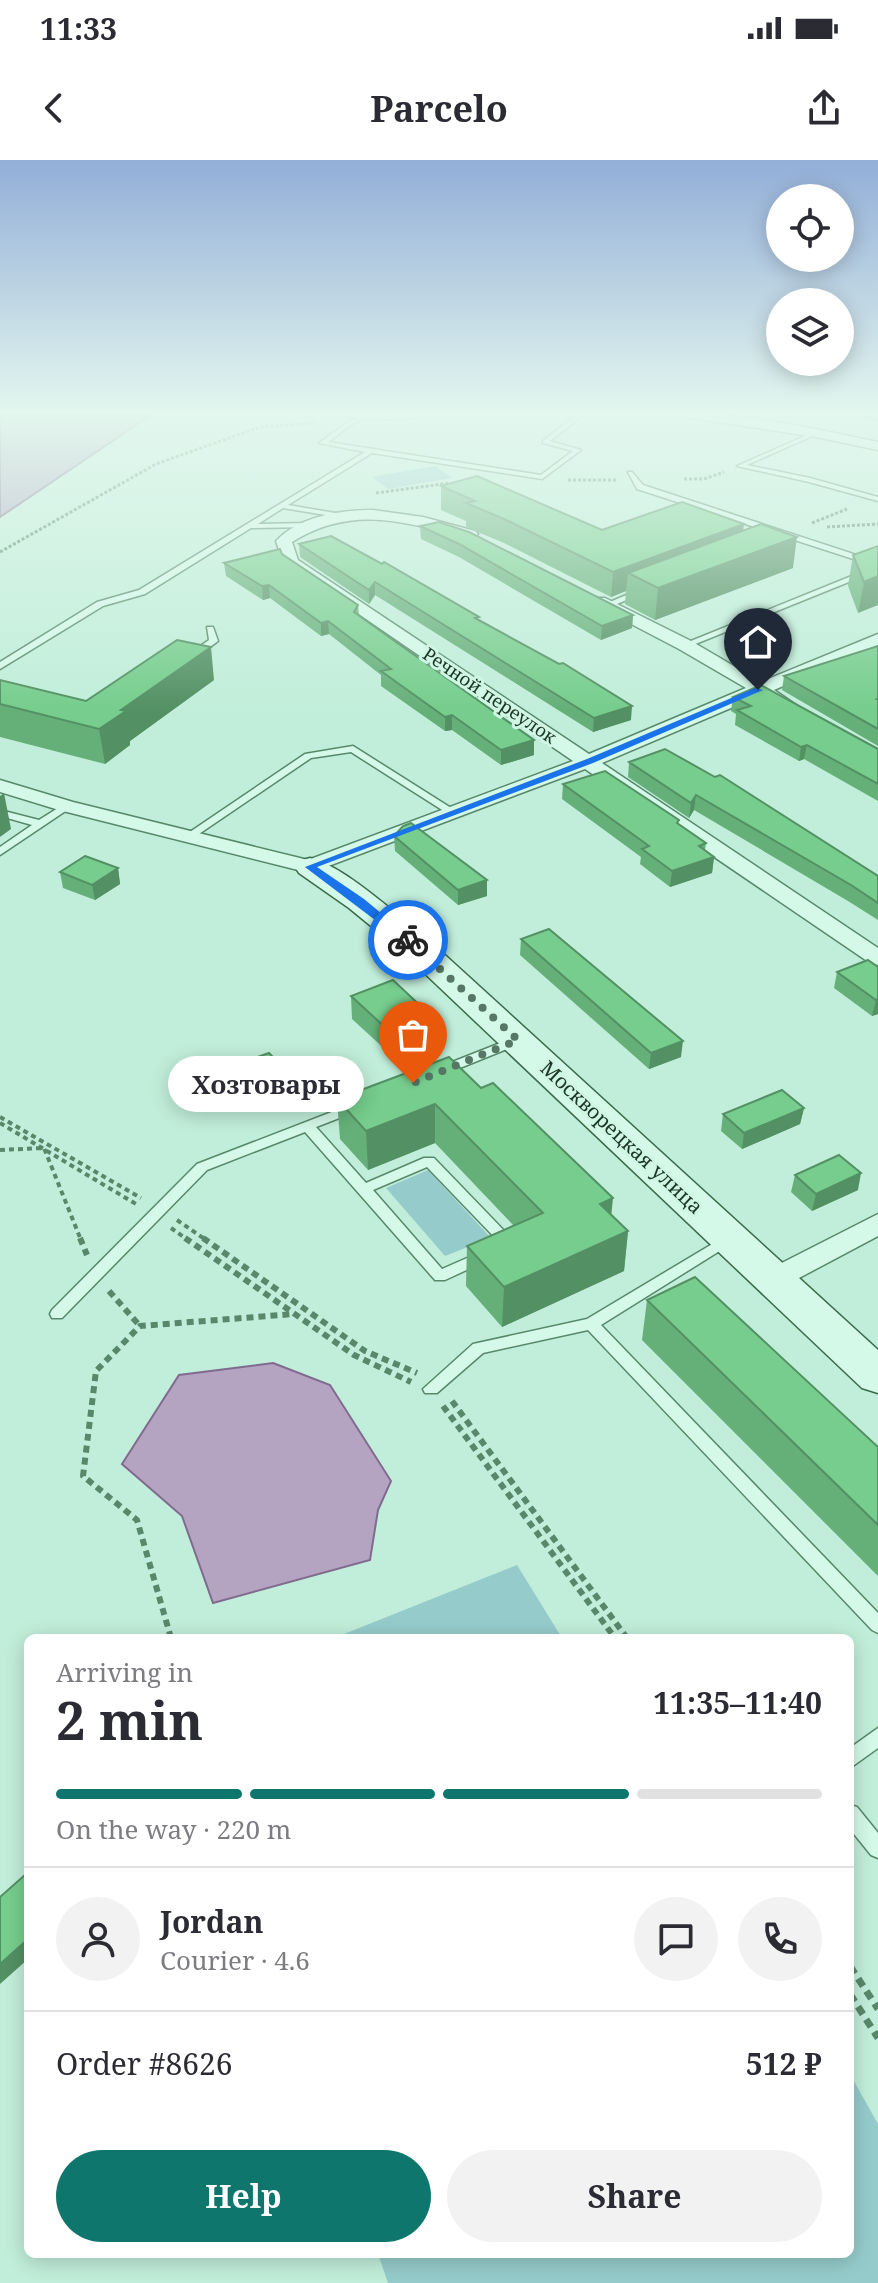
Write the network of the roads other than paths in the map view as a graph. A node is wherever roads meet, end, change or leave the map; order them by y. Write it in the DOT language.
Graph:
graph roads {
  1 [pos="273,512"];
  2 [pos="318,512"];
  3 [pos="714,512"];
  4 [pos="341,516"];
  5 [pos="310,525"];
  6 [pos="251,526"];
  7 [pos="788,537"];
  8 [pos="484,542"];
  9 [pos="774,542"];
  10 [pos="878,567"];
  11 [pos="649,589"];
  12 [pos="580,591"];
  13 [pos="607,605"];
  14 [pos="210,629"];
  15 [pos="878,639"];
  16 [pos="685,645"];
  17 [pos="0,666"];
  18 [pos="177,666"];
  19 [pos="758,690"];
  20 [pos="798,712"];
  21 [pos="590,761"];
  22 [pos="0,786"];
  23 [pos="66,806"];
  24 [pos="0,813"];
  25 [pos="454,813"];
  26 [pos="41,824"];
  27 [pos="189,836"];
  28 [pos="0,852"];
  29 [pos="310,867"];
  30 [pos="878,958"];
  31 [pos="518,1040"];
  32 [pos="434,1074"];
  33 [pos="363,1103"];
  34 [pos="307,1126"];
  35 [pos="364,1189"];
  36 [pos="878,1224"];
  37 [pos="730,1239"];
  38 [pos="774,1279"];
  39 [pos="57,1314"];
  40 [pos="591,1324"];
  41 [pos="878,1376"];
  42 [pos="435,1385"];
  43 [pos="878,1625"];
  44 [pos="878,1737"];
  45 [pos="854,1756"];
  46 [pos="854,1819"];
  47 [pos="878,1848"];
  1 -- 6 [label="lane"];
  2 -- 4 [label="lane"];
  3 -- 7 [label="lane"];
  4 -- 5 [label="street"];
  4 -- 8 [label="street"];
  5 -- 6 [label="lane"];
  5 -- 21 [label="street, Речной переулок"];
  6 -- 17 [label="lane"];
  7 -- 9 [label="lane"];
  7 -- 10 [label="lane"];
  10 -- 16 [label="lane"];
  11 -- 13 [label="lane"];
  12 -- 13 [label="street"];
  13 -- 16 [label="street"];
  14 -- 18 [label="lane"];
  15 -- 19 [label="street"];
  16 -- 19 [label="street"];
  19 -- 20 [label="street"];
  19 -- 21 [label="street"];
  21 -- 25 [label="street"];
  21 -- 30 [label="street, Речной переулок"];
  22 -- 23 [label="street, Москворецкая улица"];
  23 -- 26 [label="lane"];
  23 -- 27 [label="street, Москворецкая улица"];
  24 -- 26 [label="lane"];
  25 -- 27 [label="lane"];
  25 -- 29 [label="street"];
  26 -- 28 [label="lane"];
  27 -- 29 [label="street, Москворецкая улица"];
  29 -- 31 [label="street, Москворецкая улица"];
  31 -- 32 [label="lane"];
  31 -- 37 [label="street, Москворецкая улица"];
  33 -- 34 [label="lane"];
  34 -- 35 [label="lane"];
  34 -- 39 [label="lane"];
  35 -- 35 [label="lane"];
  36 -- 38 [label="street"];
  37 -- 38 [label="street, Москворецкая улица"];
  37 -- 40 [label="lane"];
  38 -- 41 [label="street, Москворецкая улица"];
  40 -- 42 [label="lane"];
  40 -- 43 [label="lane"];
  44 -- 45 [label="lane"];
  46 -- 47 [label="lane"];
}
